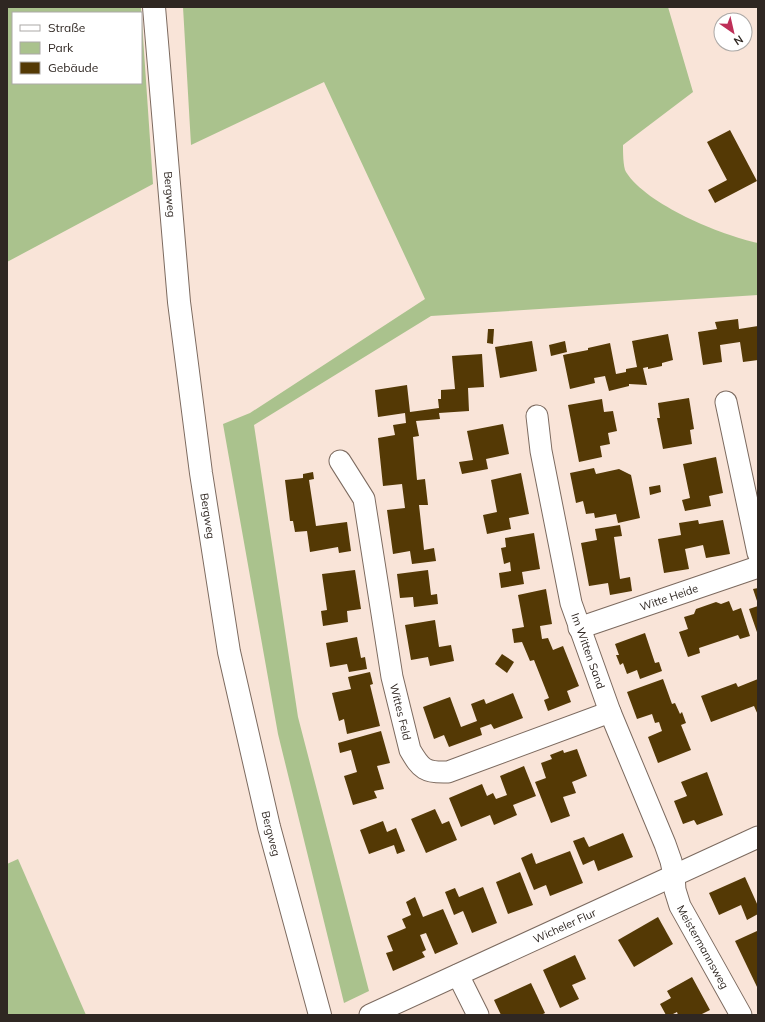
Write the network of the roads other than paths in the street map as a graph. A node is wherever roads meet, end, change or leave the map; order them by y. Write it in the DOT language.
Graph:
graph roads {
  1 [pos="154,7"];
  2 [pos="726,402"];
  3 [pos="537,416"];
  4 [pos="340,461"];
  5 [pos="758,553"];
  6 [pos="758,567"];
  7 [pos="579,628"];
  8 [pos="610,712"];
  9 [pos="758,837"];
  10 [pos="674,875"];
  11 [pos="458,975"];
  12 [pos="320,1015"];
  13 [pos="370,1015"];
  14 [pos="478,1015"];
  15 [pos="741,1015"];
  1 -- 12 [label="main road, Bergweg"];
  2 -- 5 [label="street"];
  3 -- 7 [label="street, Im Witten Sand"];
  4 -- 8 [label="street, Wittes Feld"];
  6 -- 7 [label="street, Witte Heide"];
  7 -- 8 [label="street, Im Witten Sand"];
  8 -- 10 [label="street, Im Witten Sand"];
  9 -- 10 [label="street, Wicheler Flur"];
  10 -- 11 [label="street, Wicheler Flur"];
  10 -- 15 [label="street, Meistermannsweg"];
  11 -- 13 [label="street, Wicheler Flur"];
  11 -- 14 [label="street"];
}
